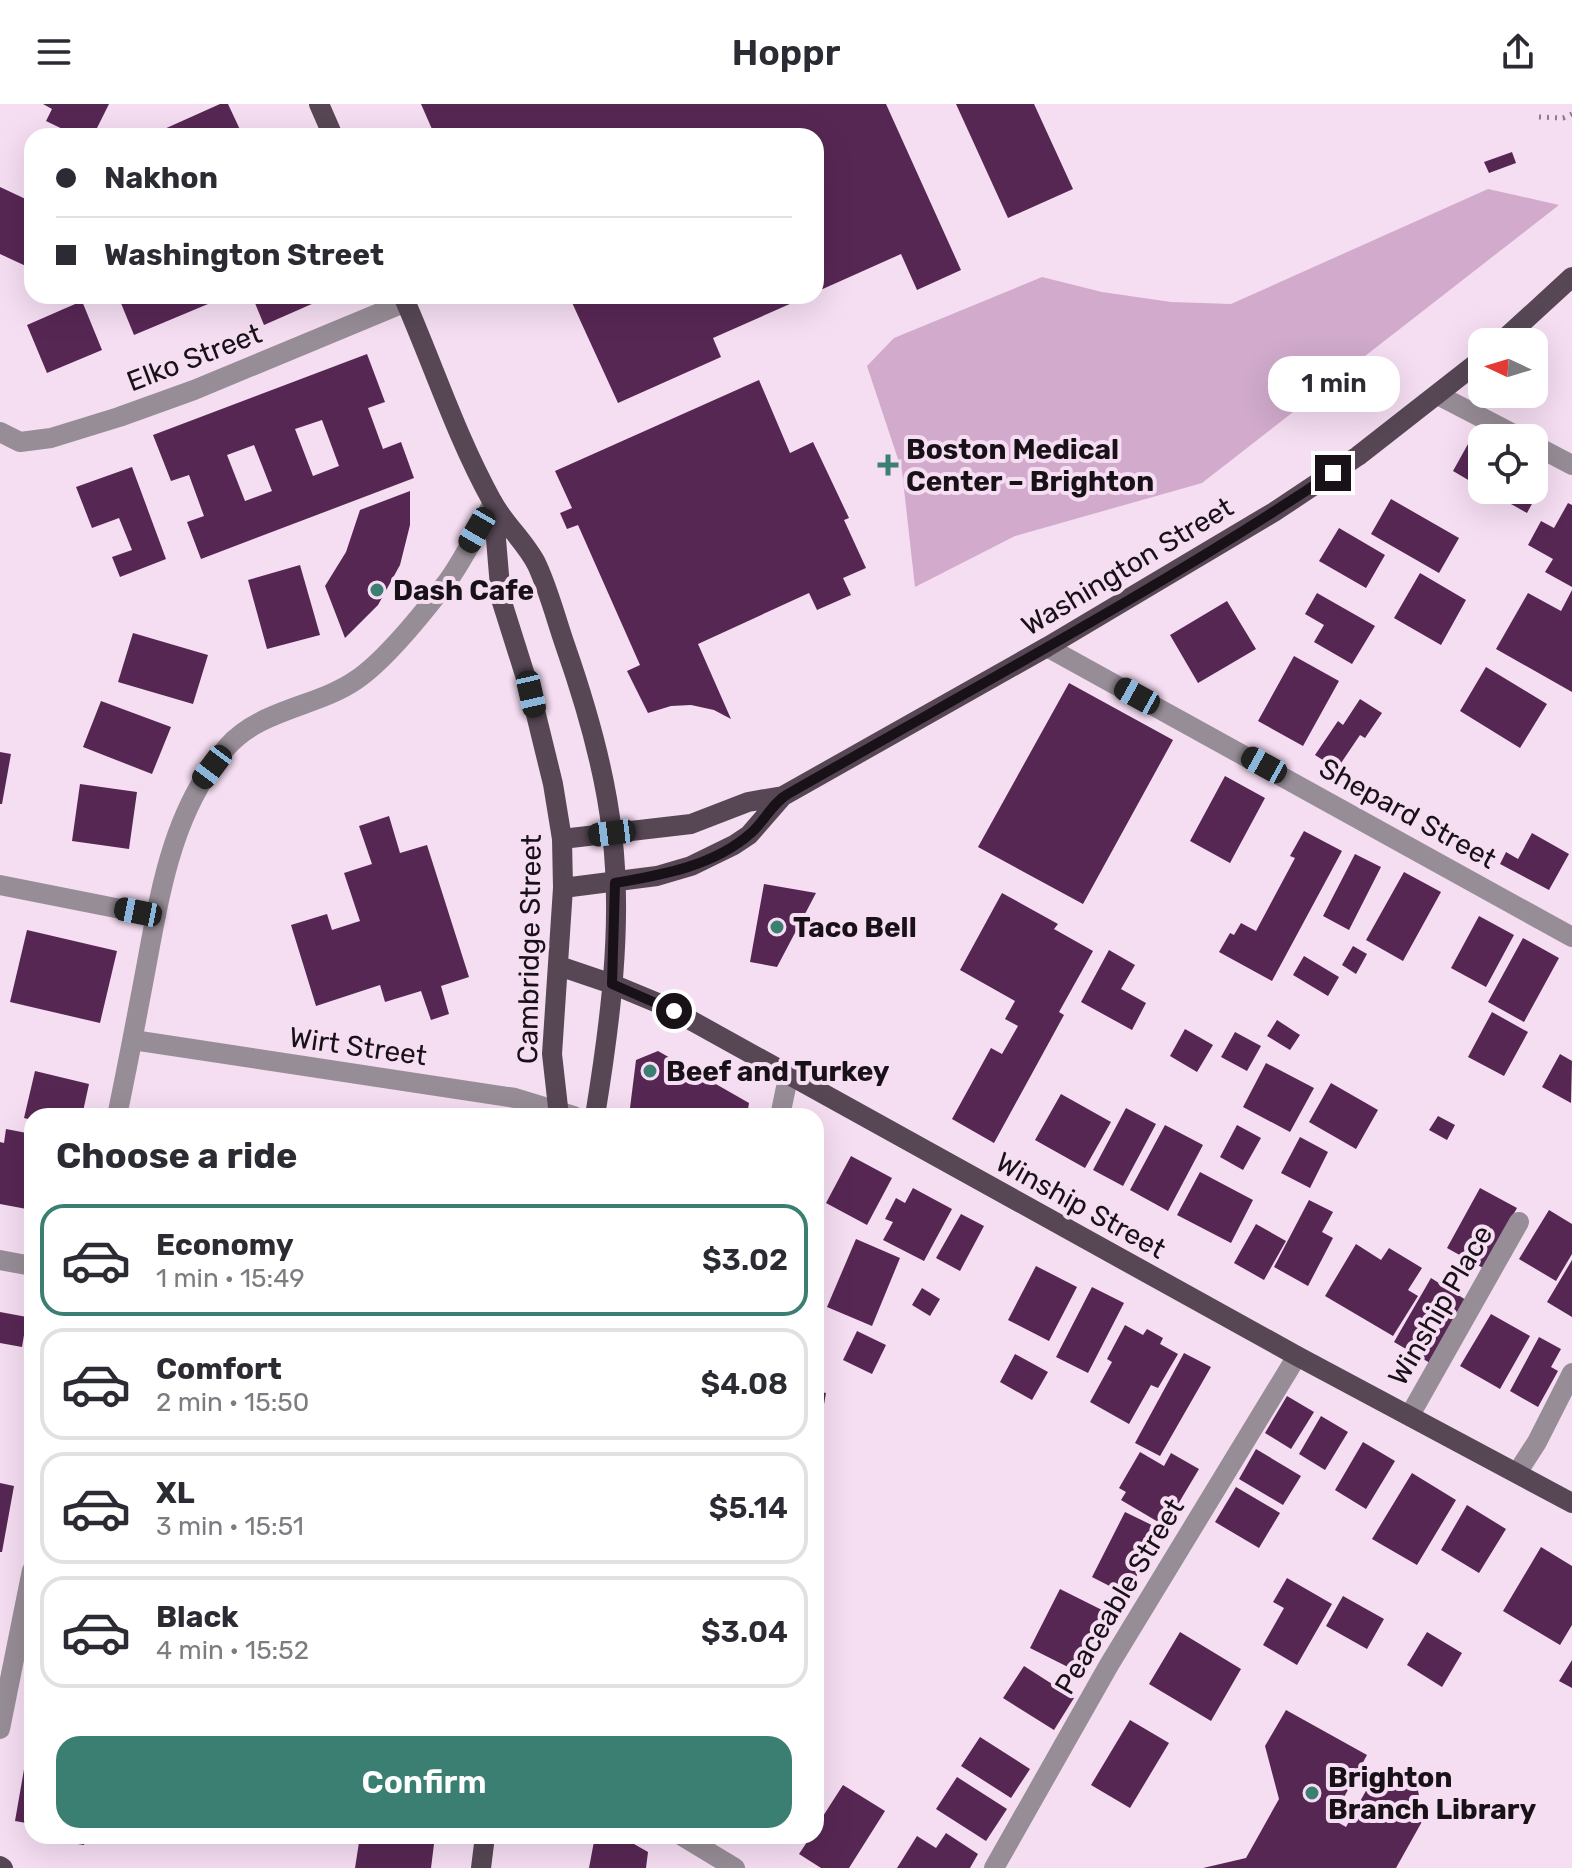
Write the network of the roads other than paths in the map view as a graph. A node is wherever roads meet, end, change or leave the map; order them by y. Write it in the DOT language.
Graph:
graph roads {
  1 [pos="319,104"];
  2 [pos="330,128"];
  3 [pos="1572,277"];
  4 [pos="392,304"];
  5 [pos="406,304"];
  6 [pos="1516,328"];
  7 [pos="1468,370"];
  8 [pos="1438,395"];
  9 [pos="1494,424"];
  10 [pos="0,432"];
  11 [pos="1548,452"];
  12 [pos="1572,465"];
  13 [pos="493,503"];
  14 [pos="1047,647"];
  15 [pos="783,796"];
  16 [pos="612,833"];
  17 [pos="562,839"];
  18 [pos="615,883"];
  19 [pos="0,885"];
  20 [pos="563,888"];
  21 [pos="156,916"];
  22 [pos="1572,937"];
  23 [pos="559,966"];
  24 [pos="612,984"];
  25 [pos="133,1040"];
  26 [pos="789,1073"];
  27 [pos="119,1108"];
  28 [pos="545,1108"];
  29 [pos="562,1108"];
  30 [pos="596,1108"];
  31 [pos="782,1108"];
  32 [pos="1519,1222"];
  33 [pos="0,1260"];
  34 [pos="24,1264"];
  35 [pos="1297,1356"];
  36 [pos="1572,1373"];
  37 [pos="1410,1415"];
  38 [pos="1517,1473"];
  39 [pos="1572,1503"];
  40 [pos="24,1610"];
  41 [pos="0,1729"];
  42 [pos="484,1844"];
  43 [pos="695,1844"];
  44 [pos="481,1868"];
  45 [pos="735,1868"];
  46 [pos="994,1868"];
  1 -- 2 [label="main road"];
  3 -- 6 [label="main road"];
  4 -- 10 [label="street, Elko Street"];
  5 -- 13 [label="main road, Cambridge Street"];
  7 -- 8 [label="main road, Washington Street"];
  8 -- 9 [label="street"];
  8 -- 14 [label="main road, Washington Street"];
  11 -- 12 [label="street"];
  13 -- 16 [label="main road, Cambridge Street"];
  13 -- 17 [label="main road, Cambridge Street"];
  13 -- 21 [label="street"];
  14 -- 15 [label="main road, Washington Street"];
  14 -- 22 [label="street, Shepard Street"];
  15 -- 16 [label="main road, Washington Street"];
  15 -- 18 [label="main road, Washington Street"];
  16 -- 17 [label="main road, Washington Street"];
  16 -- 18 [label="main road, Cambridge Street"];
  17 -- 20 [label="main road, Cambridge Street"];
  18 -- 20 [label="main road, Washington Street"];
  18 -- 24 [label="main road, Cambridge Street"];
  19 -- 21 [label="street"];
  20 -- 23 [label="main road, Cambridge Street"];
  21 -- 25 [label="street"];
  23 -- 24 [label="main road, Winship Street"];
  23 -- 29 [label="main road, Cambridge Street"];
  24 -- 26 [label="main road, Winship Street"];
  24 -- 30 [label="main road, Cambridge Street"];
  25 -- 27 [label="street"];
  25 -- 28 [label="street, Wirt Street"];
  26 -- 31 [label="street"];
  26 -- 35 [label="main road, Winship Street"];
  32 -- 37 [label="street, Winship Place"];
  33 -- 34 [label="street"];
  35 -- 37 [label="main road, Winship Street"];
  35 -- 46 [label="street, Peaceable Street"];
  36 -- 38 [label="street"];
  37 -- 38 [label="main road, Winship Street"];
  38 -- 39 [label="main road, Winship Street"];
  40 -- 41 [label="street"];
  42 -- 44 [label="main road"];
  43 -- 45 [label="street"];
}
